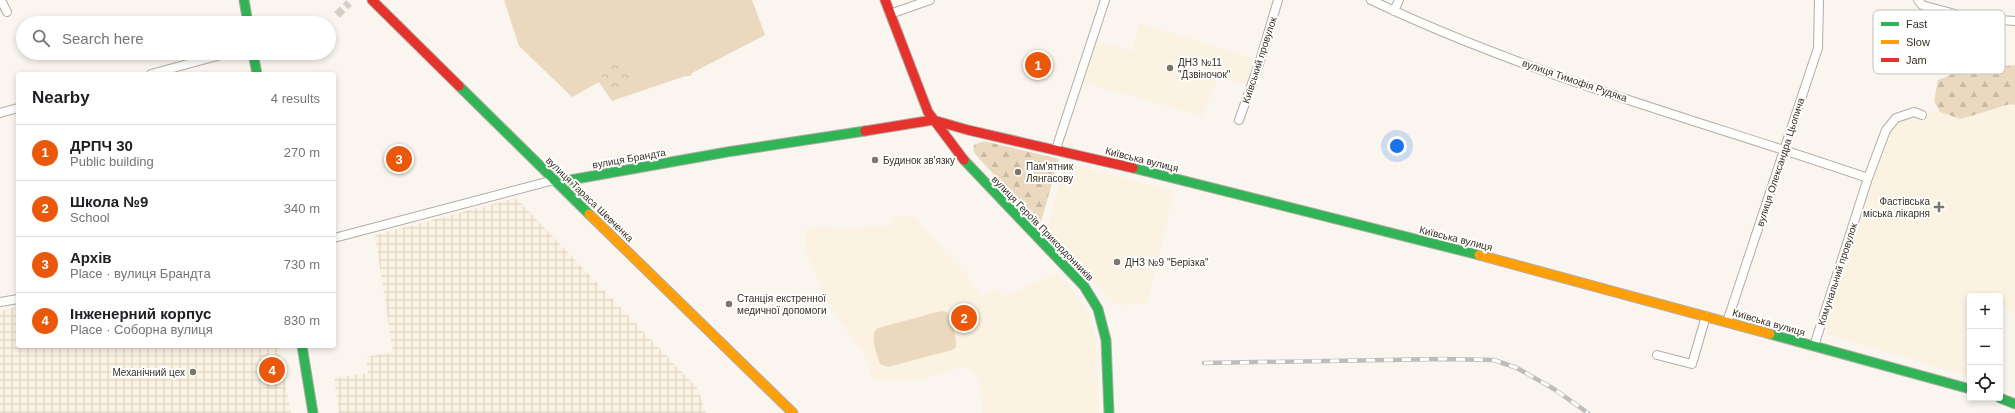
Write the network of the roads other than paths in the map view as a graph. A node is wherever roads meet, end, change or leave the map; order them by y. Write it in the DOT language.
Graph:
graph roads {
  1 [pos="1,0"];
  2 [pos="244,0"];
  3 [pos="372,0"];
  4 [pos="885,0"];
  5 [pos="930,0"];
  6 [pos="1105,0"];
  7 [pos="1278,0"];
  8 [pos="1371,0"];
  9 [pos="1399,0"];
  10 [pos="1819,0"];
  11 [pos="1918,0"];
  12 [pos="1940,10"];
  13 [pos="1394,11"];
  14 [pos="7,12"];
  15 [pos="890,14"];
  16 [pos="247,16"];
  17 [pos="2005,20"];
  18 [pos="2015,21"];
  19 [pos="203,60"];
  20 [pos="254,60"];
  21 [pos="159,72"];
  22 [pos="257,72"];
  23 [pos="16,109"];
  24 [pos="0,113"];
  25 [pos="1922,115"];
  26 [pos="933,120"];
  27 [pos="1239,120"];
  28 [pos="1056,148"];
  29 [pos="1784,149"];
  30 [pos="1868,178"];
  31 [pos="554,180"];
  32 [pos="336,237"];
  33 [pos="16,299"];
  34 [pos="0,302"];
  35 [pos="1706,316"];
  36 [pos="1727,322"];
  37 [pos="1814,346"];
  38 [pos="302,348"];
  39 [pos="1657,355"];
  40 [pos="1967,389"];
  41 [pos="2003,399"];
  42 [pos="2015,404"];
  43 [pos="313,413"];
  44 [pos="793,413"];
  45 [pos="1109,413"];
  1 -- 14 [label="street"];
  2 -- 16 [label="main road"];
  3 -- 31 [label="main road, вулиця Тараса Шевченка"];
  4 -- 15 [label="main road, вулиця Героїв Прикордонників"];
  5 -- 15 [label="street"];
  6 -- 28 [label="street"];
  7 -- 27 [label="street, Київський провулок"];
  8 -- 13 [label="street, вулиця Тимофія Рудяка"];
  9 -- 13 [label="street"];
  10 -- 29 [label="street, вулиця Олександра Цьопича"];
  11 -- 12 [label="street"];
  13 -- 29 [label="street, вулиця Тимофія Рудяка"];
  15 -- 26 [label="main road, вулиця Героїв Прикордонників"];
  17 -- 18 [label="street"];
  19 -- 21 [label="street"];
  20 -- 22 [label="main road"];
  23 -- 24 [label="street"];
  25 -- 30 [label="street, Комунальний провулок"];
  26 -- 28 [label="main road, Київська вулиця"];
  26 -- 31 [label="main road, вулиця Брандта"];
  26 -- 45 [label="main road, вулиця Героїв Прикордонників"];
  28 -- 35 [label="main road, Київська вулиця"];
  29 -- 30 [label="street, вулиця Тимофія Рудяка"];
  29 -- 36 [label="street, вулиця Олександра Цьопича"];
  30 -- 37 [label="street, Комунальний провулок"];
  31 -- 32 [label="street, вулиця Брандта"];
  31 -- 44 [label="main road, вулиця Тараса Шевченка"];
  33 -- 34 [label="street"];
  35 -- 36 [label="main road, Київська вулиця"];
  35 -- 39 [label="street"];
  36 -- 37 [label="main road, Київська вулиця"];
  37 -- 40 [label="main road, Київська вулиця"];
  38 -- 43 [label="main road"];
  41 -- 42 [label="main road"];
}
